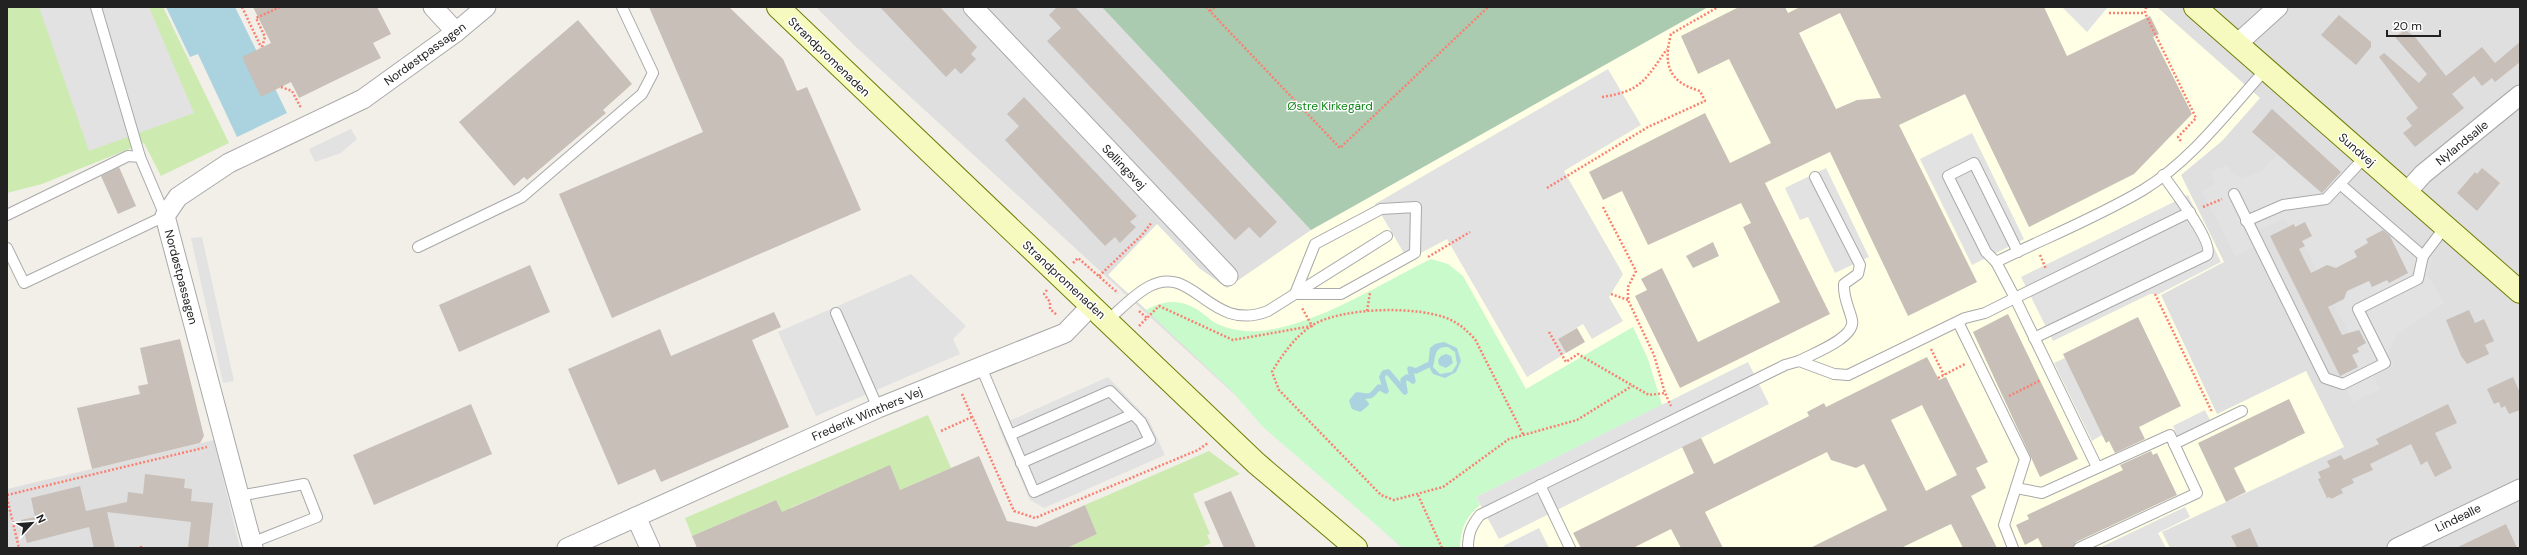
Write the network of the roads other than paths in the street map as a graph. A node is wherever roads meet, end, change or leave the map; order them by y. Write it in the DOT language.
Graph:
graph roads {
  1 [pos="96,7"];
  2 [pos="433,7"];
  3 [pos="486,7"];
  4 [pos="622,7"];
  5 [pos="778,7"];
  6 [pos="973,7"];
  7 [pos="2195,7"];
  8 [pos="2278,7"];
  9 [pos="456,32"];
  10 [pos="2237,44"];
  11 [pos="2266,69"];
  12 [pos="2520,95"];
  13 [pos="140,157"];
  14 [pos="2365,157"];
  15 [pos="2163,175"];
  16 [pos="1815,177"];
  17 [pos="2340,184"];
  18 [pos="2406,193"];
  19 [pos="2234,194"];
  20 [pos="2190,212"];
  21 [pos="7,215"];
  22 [pos="165,216"];
  23 [pos="2246,221"];
  24 [pos="2445,227"];
  25 [pos="1386,236"];
  26 [pos="418,247"];
  27 [pos="7,248"];
  28 [pos="2018,252"];
  29 [pos="2424,256"];
  30 [pos="1996,262"];
  31 [pos="1228,276"];
  32 [pos="2520,292"];
  33 [pos="1295,294"];
  34 [pos="2015,298"];
  35 [pos="1091,306"];
  36 [pos="836,313"];
  37 [pos="1107,321"];
  38 [pos="1958,322"];
  39 [pos="2034,338"];
  40 [pos="1799,361"];
  41 [pos="981,367"];
  42 [pos="878,408"];
  43 [pos="2242,411"];
  44 [pos="1133,414"];
  45 [pos="1010,435"];
  46 [pos="2174,444"];
  47 [pos="1022,463"];
  48 [pos="2097,467"];
  49 [pos="1540,485"];
  50 [pos="2016,488"];
  51 [pos="2520,489"];
  52 [pos="239,496"];
  53 [pos="636,517"];
  54 [pos="252,546"];
  55 [pos="567,548"];
  56 [pos="650,548"];
  57 [pos="1356,548"];
  58 [pos="1468,548"];
  59 [pos="1570,548"];
  60 [pos="2013,548"];
  61 [pos="2079,548"];
  62 [pos="2396,548"];
  1 -- 13 [label="lane"];
  2 -- 9 [label="street"];
  3 -- 9 [label="street, Nordøstpassagen"];
  4 -- 26 [label="lane"];
  5 -- 35 [label="street, Strandpromenaden"];
  6 -- 31 [label="street, Søllingsvej"];
  7 -- 10 [label="street, Sundvej"];
  8 -- 10 [label="street"];
  9 -- 22 [label="street, Nordøstpassagen"];
  10 -- 11 [label="street, Sundvej"];
  11 -- 14 [label="street, Sundvej"];
  11 -- 15 [label="lane"];
  12 -- 18 [label="street, Nylandsalle"];
  13 -- 21 [label="lane"];
  13 -- 22 [label="lane"];
  14 -- 17 [label="lane"];
  14 -- 18 [label="street, Sundvej"];
  15 -- 20 [label="lane"];
  15 -- 28 [label="lane"];
  16 -- 40 [label="lane"];
  17 -- 23 [label="lane"];
  17 -- 29 [label="lane"];
  18 -- 24 [label="street, Sundvej"];
  19 -- 23 [label="lane"];
  20 -- 34 [label="lane"];
  20 -- 39 [label="lane"];
  22 -- 27 [label="lane"];
  22 -- 52 [label="street, Nordøstpassagen"];
  23 -- 29 [label="lane"];
  24 -- 29 [label="lane"];
  24 -- 32 [label="street, Sundvej"];
  25 -- 33 [label="lane"];
  28 -- 30 [label="lane"];
  28 -- 30 [label="lane"];
  30 -- 34 [label="lane"];
  33 -- 33 [label="lane"];
  33 -- 37 [label="lane"];
  34 -- 38 [label="lane"];
  34 -- 39 [label="lane"];
  35 -- 37 [label="street, Strandpromenaden"];
  35 -- 41 [label="street, Frederik Winthers Vej"];
  36 -- 42 [label="lane"];
  37 -- 57 [label="street, Strandpromenaden"];
  38 -- 40 [label="lane"];
  38 -- 50 [label="lane"];
  39 -- 48 [label="lane"];
  40 -- 49 [label="lane"];
  41 -- 42 [label="street, Frederik Winthers Vej"];
  41 -- 45 [label="lane"];
  42 -- 53 [label="street, Frederik Winthers Vej"];
  43 -- 46 [label="lane"];
  44 -- 45 [label="lane"];
  44 -- 47 [label="lane"];
  44 -- 47 [label="lane"];
  45 -- 47 [label="lane"];
  46 -- 48 [label="lane"];
  46 -- 61 [label="lane"];
  48 -- 50 [label="lane"];
  49 -- 58 [label="lane"];
  49 -- 59 [label="lane"];
  50 -- 60 [label="lane"];
  51 -- 62 [label="street, Lindealle"];
  52 -- 54 [label="street, Nordøstpassagen"];
  52 -- 54 [label="lane"];
  53 -- 55 [label="street, Frederik Winthers Vej"];
  53 -- 56 [label="street"];
}
